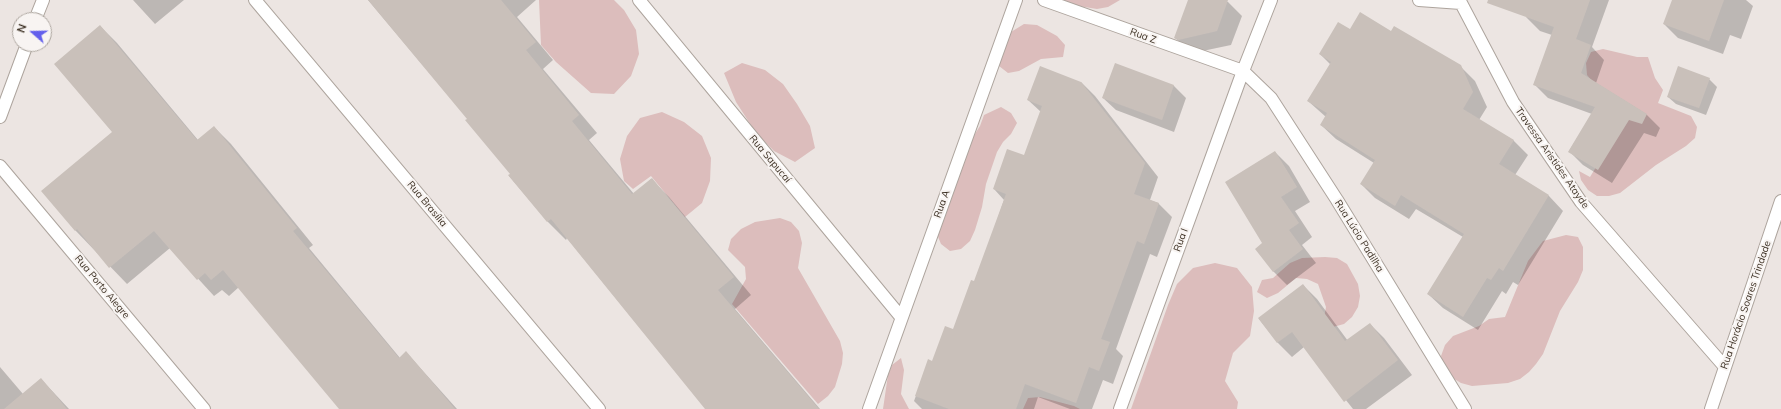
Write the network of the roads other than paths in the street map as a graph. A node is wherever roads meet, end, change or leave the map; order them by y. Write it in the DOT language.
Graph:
graph roads {
  1 [pos="42,0"];
  2 [pos="255,0"];
  3 [pos="639,0"];
  4 [pos="1016,0"];
  5 [pos="1044,0"];
  6 [pos="1271,0"];
  7 [pos="1419,0"];
  8 [pos="1462,1"];
  9 [pos="38,12"];
  10 [pos="24,52"];
  11 [pos="1243,71"];
  12 [pos="0,117"];
  13 [pos="0,166"];
  14 [pos="1781,201"];
  15 [pos="901,317"];
  16 [pos="1725,367"];
  17 [pos="204,409"];
  18 [pos="599,409"];
  19 [pos="869,409"];
  20 [pos="1120,409"];
  21 [pos="1465,409"];
  22 [pos="1711,409"];
  1 -- 9 [label="street"];
  2 -- 18 [label="street, Rua Brasília"];
  3 -- 15 [label="street, Rua Sapucaí"];
  4 -- 15 [label="street, Rua A"];
  5 -- 11 [label="street, Rua Z"];
  6 -- 11 [label="street, Rua I"];
  7 -- 8 [label="street, Travessa Aristides Atayde"];
  8 -- 16 [label="street, Travessa Aristides Atayde"];
  10 -- 12 [label="street"];
  11 -- 20 [label="street, Rua I"];
  11 -- 21 [label="street, Rua Lúcio Padilha"];
  13 -- 17 [label="street, Rua Porto Alegre"];
  14 -- 16 [label="street, Rua Horácio Soares Trindade"];
  15 -- 19 [label="street, Rua A"];
  16 -- 22 [label="street, Rua Horácio Soares Trindade"];
}
